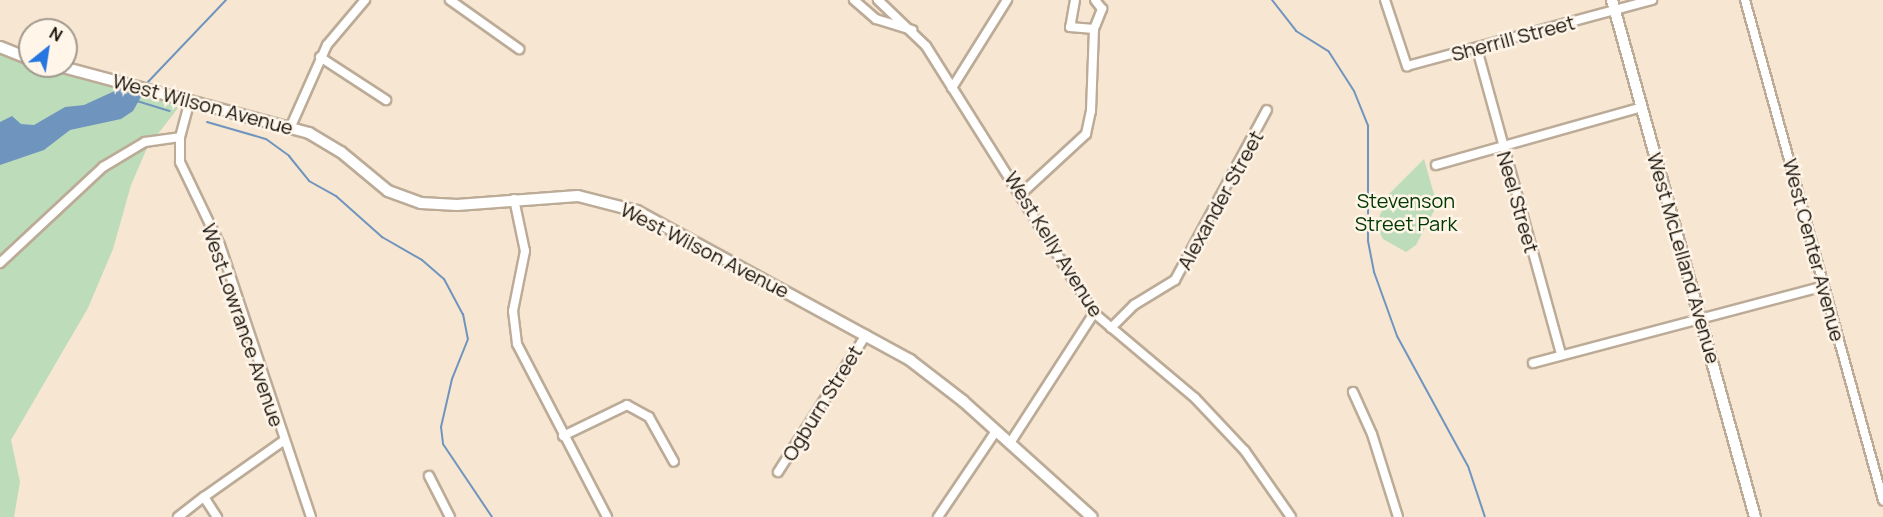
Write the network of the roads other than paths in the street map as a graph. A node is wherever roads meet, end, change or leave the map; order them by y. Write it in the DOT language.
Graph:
graph roads {
  1 [pos="365,0"];
  2 [pos="450,0"];
  3 [pos="854,0"];
  4 [pos="878,0"];
  5 [pos="1007,0"];
  6 [pos="1075,0"];
  7 [pos="1095,0"];
  8 [pos="1385,0"];
  9 [pos="1652,0"];
  10 [pos="1745,0"];
  11 [pos="1614,5"];
  12 [pos="1094,29"];
  13 [pos="913,30"];
  14 [pos="0,47"];
  15 [pos="519,49"];
  16 [pos="1477,49"];
  17 [pos="18,54"];
  18 [pos="320,57"];
  19 [pos="78,71"];
  20 [pos="952,88"];
  21 [pos="190,100"];
  22 [pos="386,100"];
  23 [pos="1642,107"];
  24 [pos="1267,110"];
  25 [pos="291,126"];
  26 [pos="180,137"];
  27 [pos="1503,146"];
  28 [pos="1436,165"];
  29 [pos="1022,193"];
  30 [pos="514,199"];
  31 [pos="0,263"];
  32 [pos="1824,286"];
  33 [pos="1094,313"];
  34 [pos="1702,318"];
  35 [pos="1111,328"];
  36 [pos="866,335"];
  37 [pos="1562,355"];
  38 [pos="1533,363"];
  39 [pos="1353,392"];
  40 [pos="996,431"];
  41 [pos="563,436"];
  42 [pos="283,441"];
  43 [pos="1010,443"];
  44 [pos="674,462"];
  45 [pos="778,472"];
  46 [pos="429,476"];
  47 [pos="204,496"];
  48 [pos="1883,500"];
  49 [pos="178,517"];
  50 [pos="217,517"];
  51 [pos="311,517"];
  52 [pos="450,517"];
  53 [pos="607,517"];
  54 [pos="938,517"];
  55 [pos="1092,517"];
  56 [pos="1291,517"];
  57 [pos="1398,517"];
  58 [pos="1755,517"];
  1 -- 18 [label="street"];
  2 -- 15 [label="street"];
  3 -- 13 [label="street"];
  4 -- 13 [label="street, West Kelly Avenue"];
  5 -- 20 [label="street"];
  6 -- 12 [label="street"];
  7 -- 12 [label="street"];
  8 -- 16 [label="street, Sherrill Street"];
  9 -- 11 [label="street, Sherrill Street"];
  10 -- 32 [label="street, West Center Avenue"];
  11 -- 16 [label="street, Sherrill Street"];
  11 -- 23 [label="street, West McLelland Avenue"];
  12 -- 29 [label="street"];
  13 -- 20 [label="street, West Kelly Avenue"];
  14 -- 17 [label="street"];
  16 -- 27 [label="street, Neel Street"];
  18 -- 22 [label="street"];
  18 -- 25 [label="street"];
  19 -- 21 [label="street, West Wilson Avenue"];
  20 -- 29 [label="street, West Kelly Avenue"];
  21 -- 25 [label="street, West Wilson Avenue"];
  21 -- 26 [label="street, West Lowrance Avenue"];
  23 -- 27 [label="street"];
  23 -- 34 [label="street, West McLelland Avenue"];
  24 -- 35 [label="street, Alexander Street"];
  25 -- 30 [label="street, West Wilson Avenue"];
  26 -- 31 [label="street"];
  26 -- 42 [label="street, West Lowrance Avenue"];
  27 -- 28 [label="street"];
  27 -- 37 [label="street, Neel Street"];
  29 -- 33 [label="street, West Kelly Avenue"];
  30 -- 36 [label="street, West Wilson Avenue"];
  30 -- 41 [label="street"];
  32 -- 34 [label="street"];
  32 -- 48 [label="street, West Center Avenue"];
  33 -- 35 [label="street, West Kelly Avenue"];
  33 -- 43 [label="street"];
  34 -- 37 [label="street"];
  34 -- 58 [label="street, West McLelland Avenue"];
  35 -- 56 [label="street, West Kelly Avenue"];
  36 -- 40 [label="street, West Wilson Avenue"];
  36 -- 45 [label="street, Ogburn Street"];
  37 -- 38 [label="street"];
  39 -- 57 [label="street"];
  40 -- 43 [label="street, West Wilson Avenue"];
  40 -- 54 [label="street"];
  41 -- 44 [label="street"];
  41 -- 53 [label="street"];
  42 -- 47 [label="street"];
  42 -- 51 [label="street, West Lowrance Avenue"];
  43 -- 55 [label="street, West Wilson Avenue"];
  46 -- 52 [label="street"];
  47 -- 49 [label="street"];
  47 -- 50 [label="street"];
}
